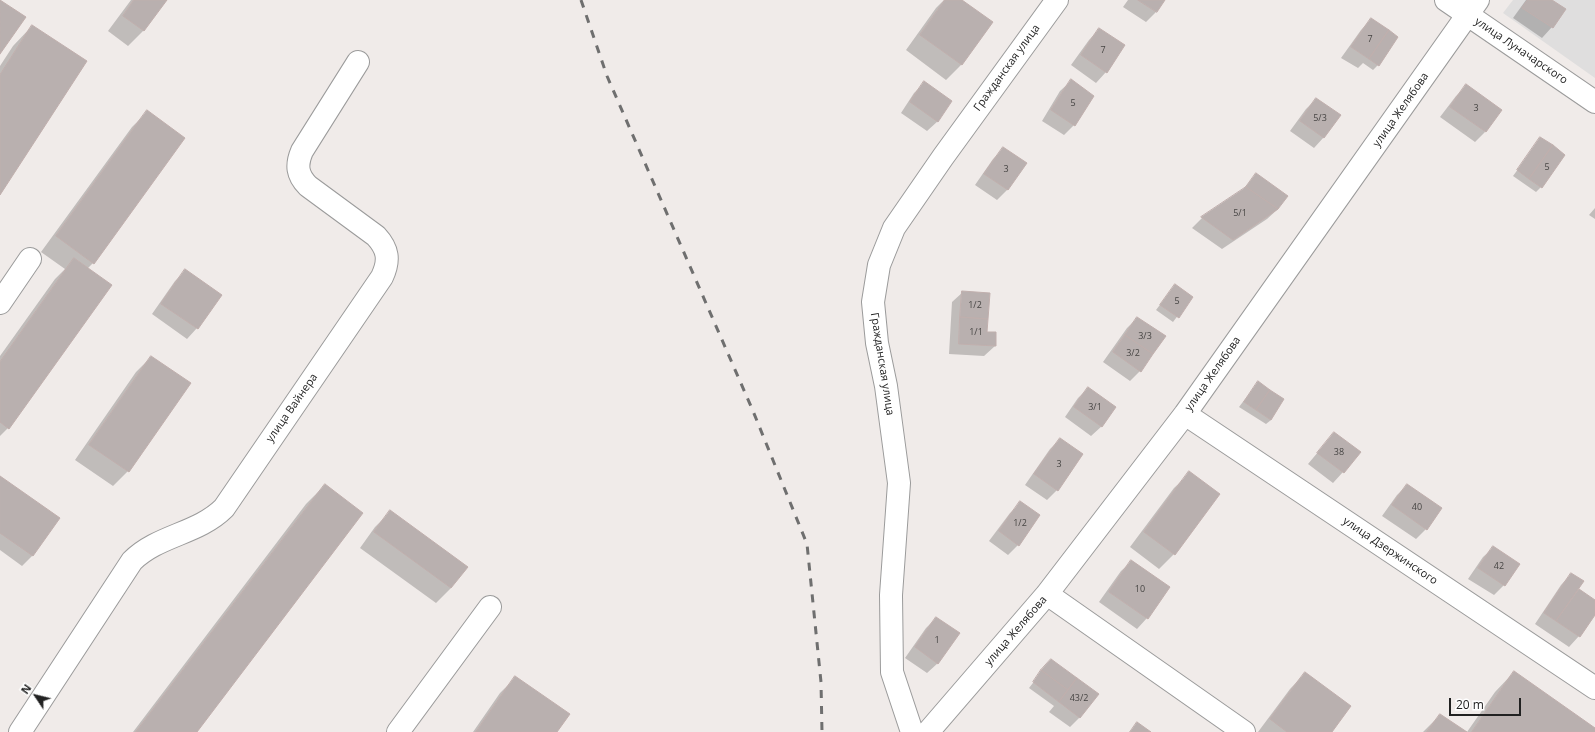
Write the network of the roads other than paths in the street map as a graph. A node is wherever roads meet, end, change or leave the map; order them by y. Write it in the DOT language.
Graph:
graph roads {
  1 [pos="1057,0"];
  2 [pos="1446,0"];
  3 [pos="1473,7"];
  4 [pos="358,62"];
  5 [pos="1595,102"];
  6 [pos="30,259"];
  7 [pos="0,303"];
  8 [pos="1185,414"];
  9 [pos="1047,594"];
  10 [pos="490,607"];
  11 [pos="1595,688"];
  12 [pos="20,732"];
  13 [pos="398,732"];
  14 [pos="912,732"];
  15 [pos="928,732"];
  16 [pos="1244,732"];
  1 -- 14 [label="street, Гражданская улица"];
  2 -- 3 [label="street, улица Луначарского"];
  3 -- 5 [label="street, улица Луначарского"];
  3 -- 8 [label="street, улица Желябова"];
  4 -- 12 [label="street, улица Вайнера"];
  6 -- 7 [label="street"];
  8 -- 9 [label="street, улица Желябова"];
  8 -- 11 [label="street, улица Дзержинского"];
  9 -- 15 [label="street, улица Желябова"];
  9 -- 16 [label="street"];
  10 -- 13 [label="street"];
}
